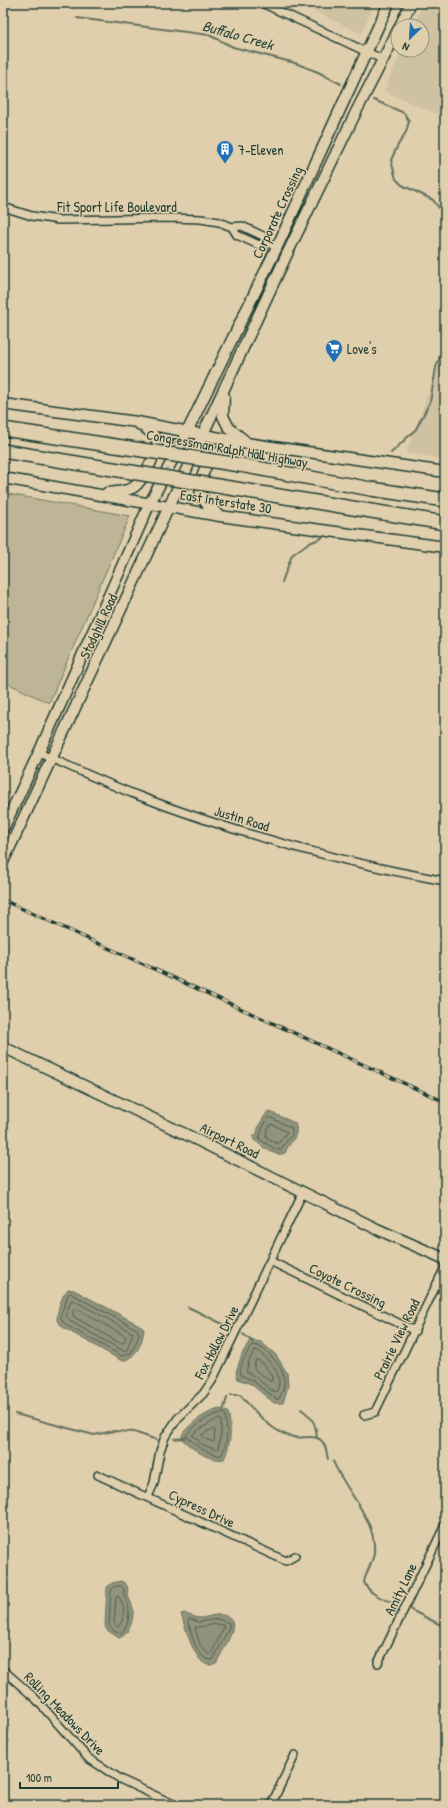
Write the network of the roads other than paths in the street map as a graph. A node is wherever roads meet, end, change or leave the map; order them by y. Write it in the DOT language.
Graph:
graph roads {
  1 [pos="262,3"];
  2 [pos="389,3"];
  3 [pos="411,3"];
  4 [pos="404,18"];
  5 [pos="390,47"];
  6 [pos="366,51"];
  7 [pos="384,60"];
  8 [pos="3,207"];
  9 [pos="232,227"];
  10 [pos="266,242"];
  11 [pos="277,247"];
  12 [pos="224,390"];
  13 [pos="3,404"];
  14 [pos="137,422"];
  15 [pos="3,429"];
  16 [pos="187,432"];
  17 [pos="204,434"];
  18 [pos="246,443"];
  19 [pos="3,451"];
  20 [pos="445,472"];
  21 [pos="3,478"];
  22 [pos="99,494"];
  23 [pos="444,500"];
  24 [pos="150,503"];
  25 [pos="170,506"];
  26 [pos="399,515"];
  27 [pos="220,516"];
  28 [pos="445,522"];
  29 [pos="445,527"];
  30 [pos="445,547"];
  31 [pos="39,753"];
  32 [pos="52,758"];
  33 [pos="3,829"];
  34 [pos="3,862"];
  35 [pos="445,881"];
  36 [pos="3,1047"];
  37 [pos="303,1192"];
  38 [pos="445,1259"];
  39 [pos="270,1262"];
  40 [pos="445,1267"];
  41 [pos="415,1331"];
  42 [pos="364,1415"];
  43 [pos="98,1474"];
  44 [pos="148,1497"];
  45 [pos="445,1525"];
  46 [pos="295,1556"];
  47 [pos="378,1663"];
  48 [pos="3,1670"];
  49 [pos="295,1755"];
  50 [pos="175,1805"];
  51 [pos="271,1805"];
  1 -- 6 [label="street"];
  2 -- 6 [label="main road, Corporate Crossing"];
  3 -- 4 [label="main road"];
  5 -- 7 [label="main road, Corporate Crossing"];
  6 -- 7 [label="street"];
  6 -- 11 [label="main road, Corporate Crossing"];
  7 -- 12 [label="main road, Corporate Crossing"];
  8 -- 9 [label="street, Fit Sport Life Boulevard"];
  9 -- 10 [label="street, Fit Sport Life Boulevard"];
  9 -- 10 [label="street, Fit Sport Life Boulevard"];
  10 -- 11 [label="street, Fit Sport Life Boulevard"];
  11 -- 16 [label="main road, Corporate Crossing"];
  12 -- 17 [label="main road, Corporate Crossing"];
  12 -- 18 [label="main road"];
  13 -- 14 [label="main road"];
  14 -- 16 [label="main road"];
  14 -- 22 [label="main road"];
  15 -- 23 [label="highway, Congressman Ralph Hall Highway, bridge"];
  16 -- 17 [label="main road"];
  16 -- 24 [label="main road, Corporate Crossing"];
  17 -- 18 [label="main road"];
  17 -- 25 [label="main road, Stodghill Road"];
  18 -- 20 [label="main road"];
  18 -- 27 [label="main road"];
  19 -- 26 [label="highway, bridge"];
  21 -- 22 [label="main road, East Interstate 30"];
  22 -- 24 [label="main road, East Interstate 30"];
  24 -- 25 [label="main road, East Interstate 30"];
  24 -- 31 [label="main road, Stodghill Road"];
  25 -- 27 [label="main road, East Interstate 30"];
  25 -- 32 [label="main road, Stodghill Road"];
  26 -- 28 [label="highway"];
  26 -- 29 [label="highway"];
  27 -- 30 [label="main road, East Interstate 30"];
  31 -- 32 [label="street, Justin Road"];
  31 -- 33 [label="main road, Stodghill Road"];
  32 -- 34 [label="main road, Stodghill Road"];
  32 -- 35 [label="street, Justin Road"];
  36 -- 37 [label="main road, Airport Road"];
  37 -- 38 [label="main road, Airport Road"];
  37 -- 39 [label="street, Fox Hollow Drive"];
  39 -- 41 [label="street, Coyote Crossing"];
  39 -- 44 [label="street, Fox Hollow Drive"];
  40 -- 41 [label="street, Prairie View Road"];
  41 -- 42 [label="street, Prairie View Road"];
  43 -- 44 [label="street, Cypress Drive"];
  44 -- 46 [label="street, Cypress Drive"];
  45 -- 47 [label="street, Amity Lane"];
  48 -- 50 [label="street, Rolling Meadows Drive"];
  49 -- 51 [label="street"];
}
